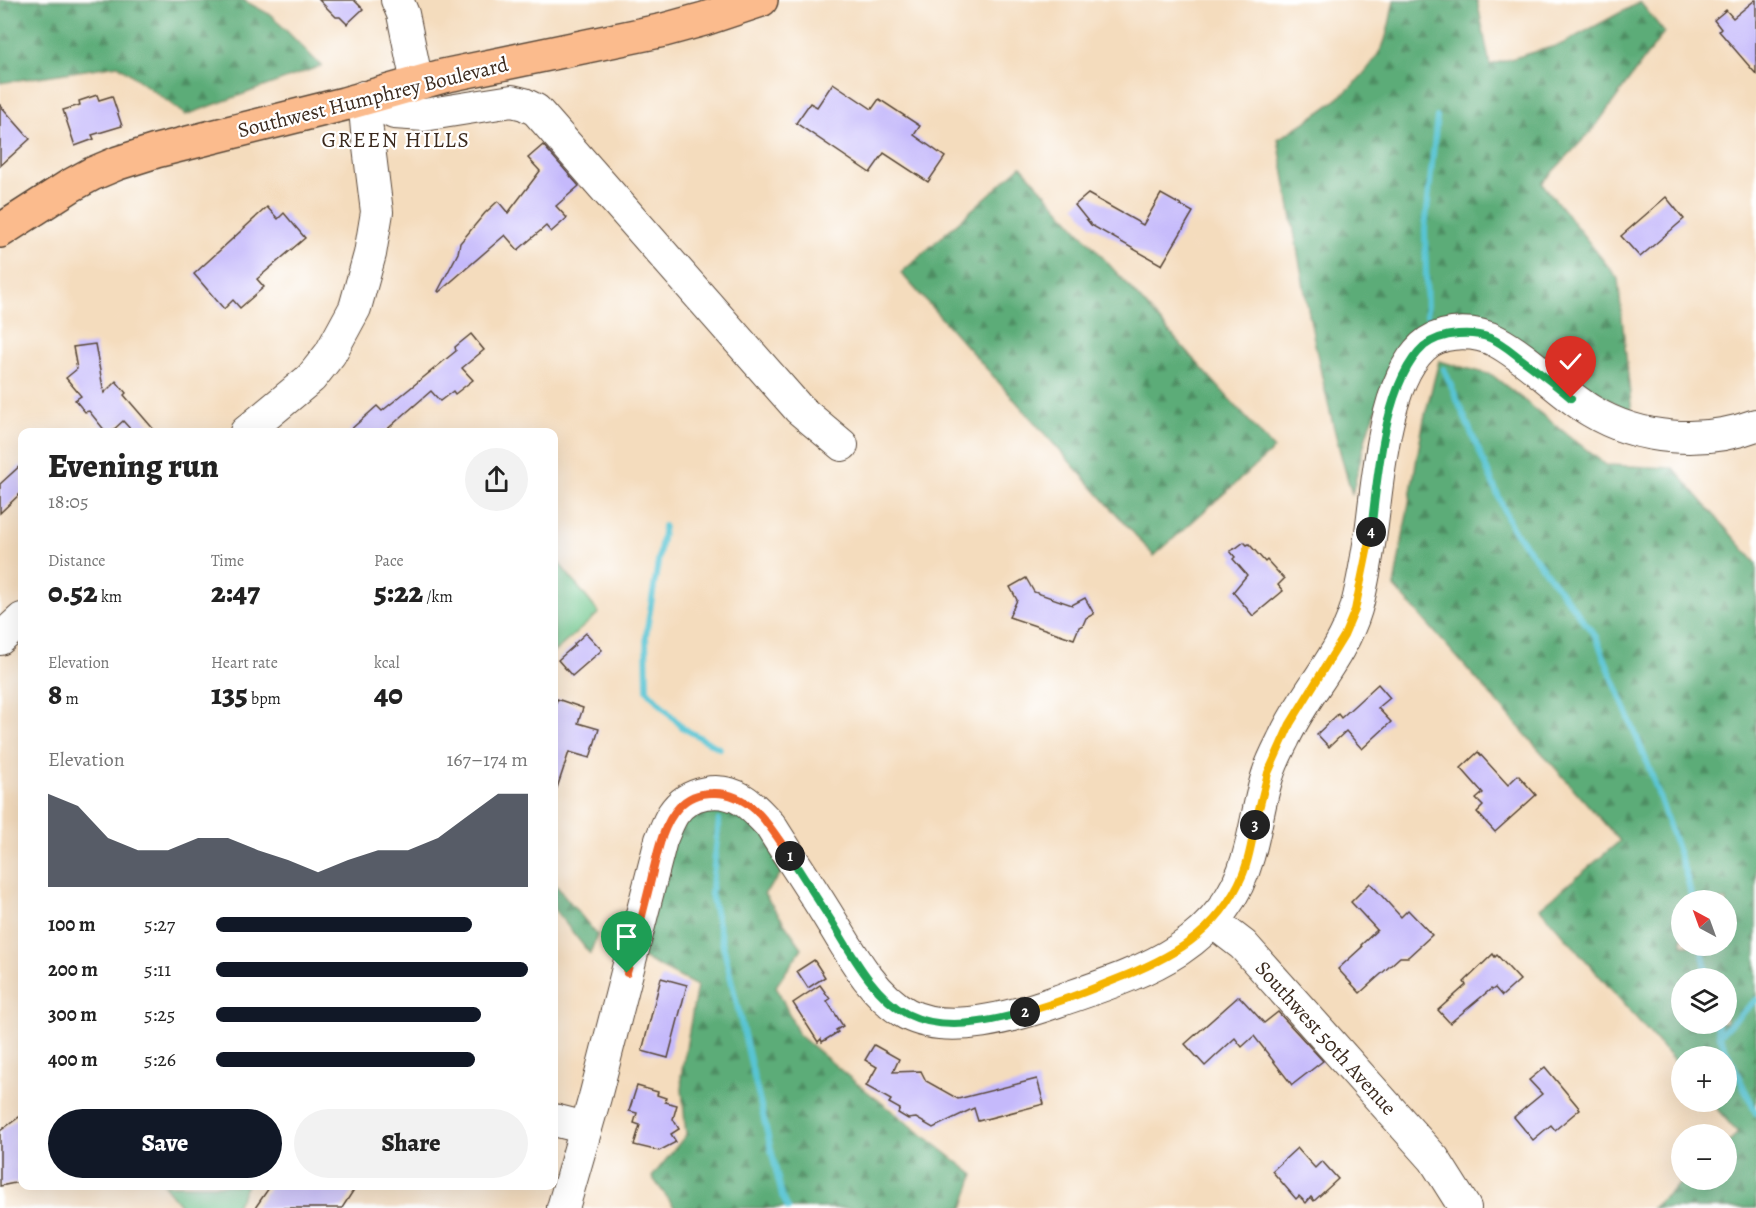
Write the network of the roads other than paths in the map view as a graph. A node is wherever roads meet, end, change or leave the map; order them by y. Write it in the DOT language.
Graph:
graph roads {
  1 [pos="397,0"];
  2 [pos="761,0"];
  3 [pos="417,83"];
  4 [pos="364,98"];
  5 [pos="0,231"];
  6 [pos="1756,425"];
  7 [pos="251,428"];
  8 [pos="842,445"];
  9 [pos="18,623"];
  10 [pos="0,639"];
  11 [pos="1213,922"];
  12 [pos="558,1121"];
  13 [pos="586,1128"];
  14 [pos="563,1208"];
  15 [pos="1465,1208"];
  1 -- 3 [label="street"];
  2 -- 3 [label="main road, Southwest Humphrey Boulevard"];
  3 -- 4 [label="main road, Southwest Humphrey Boulevard"];
  4 -- 5 [label="main road, Southwest Humphrey Boulevard"];
  4 -- 7 [label="street"];
  4 -- 8 [label="street"];
  6 -- 11 [label="street"];
  9 -- 10 [label="street"];
  11 -- 13 [label="street"];
  11 -- 15 [label="street, Southwest 50th Avenue"];
  12 -- 13 [label="street"];
  13 -- 14 [label="street"];
}
